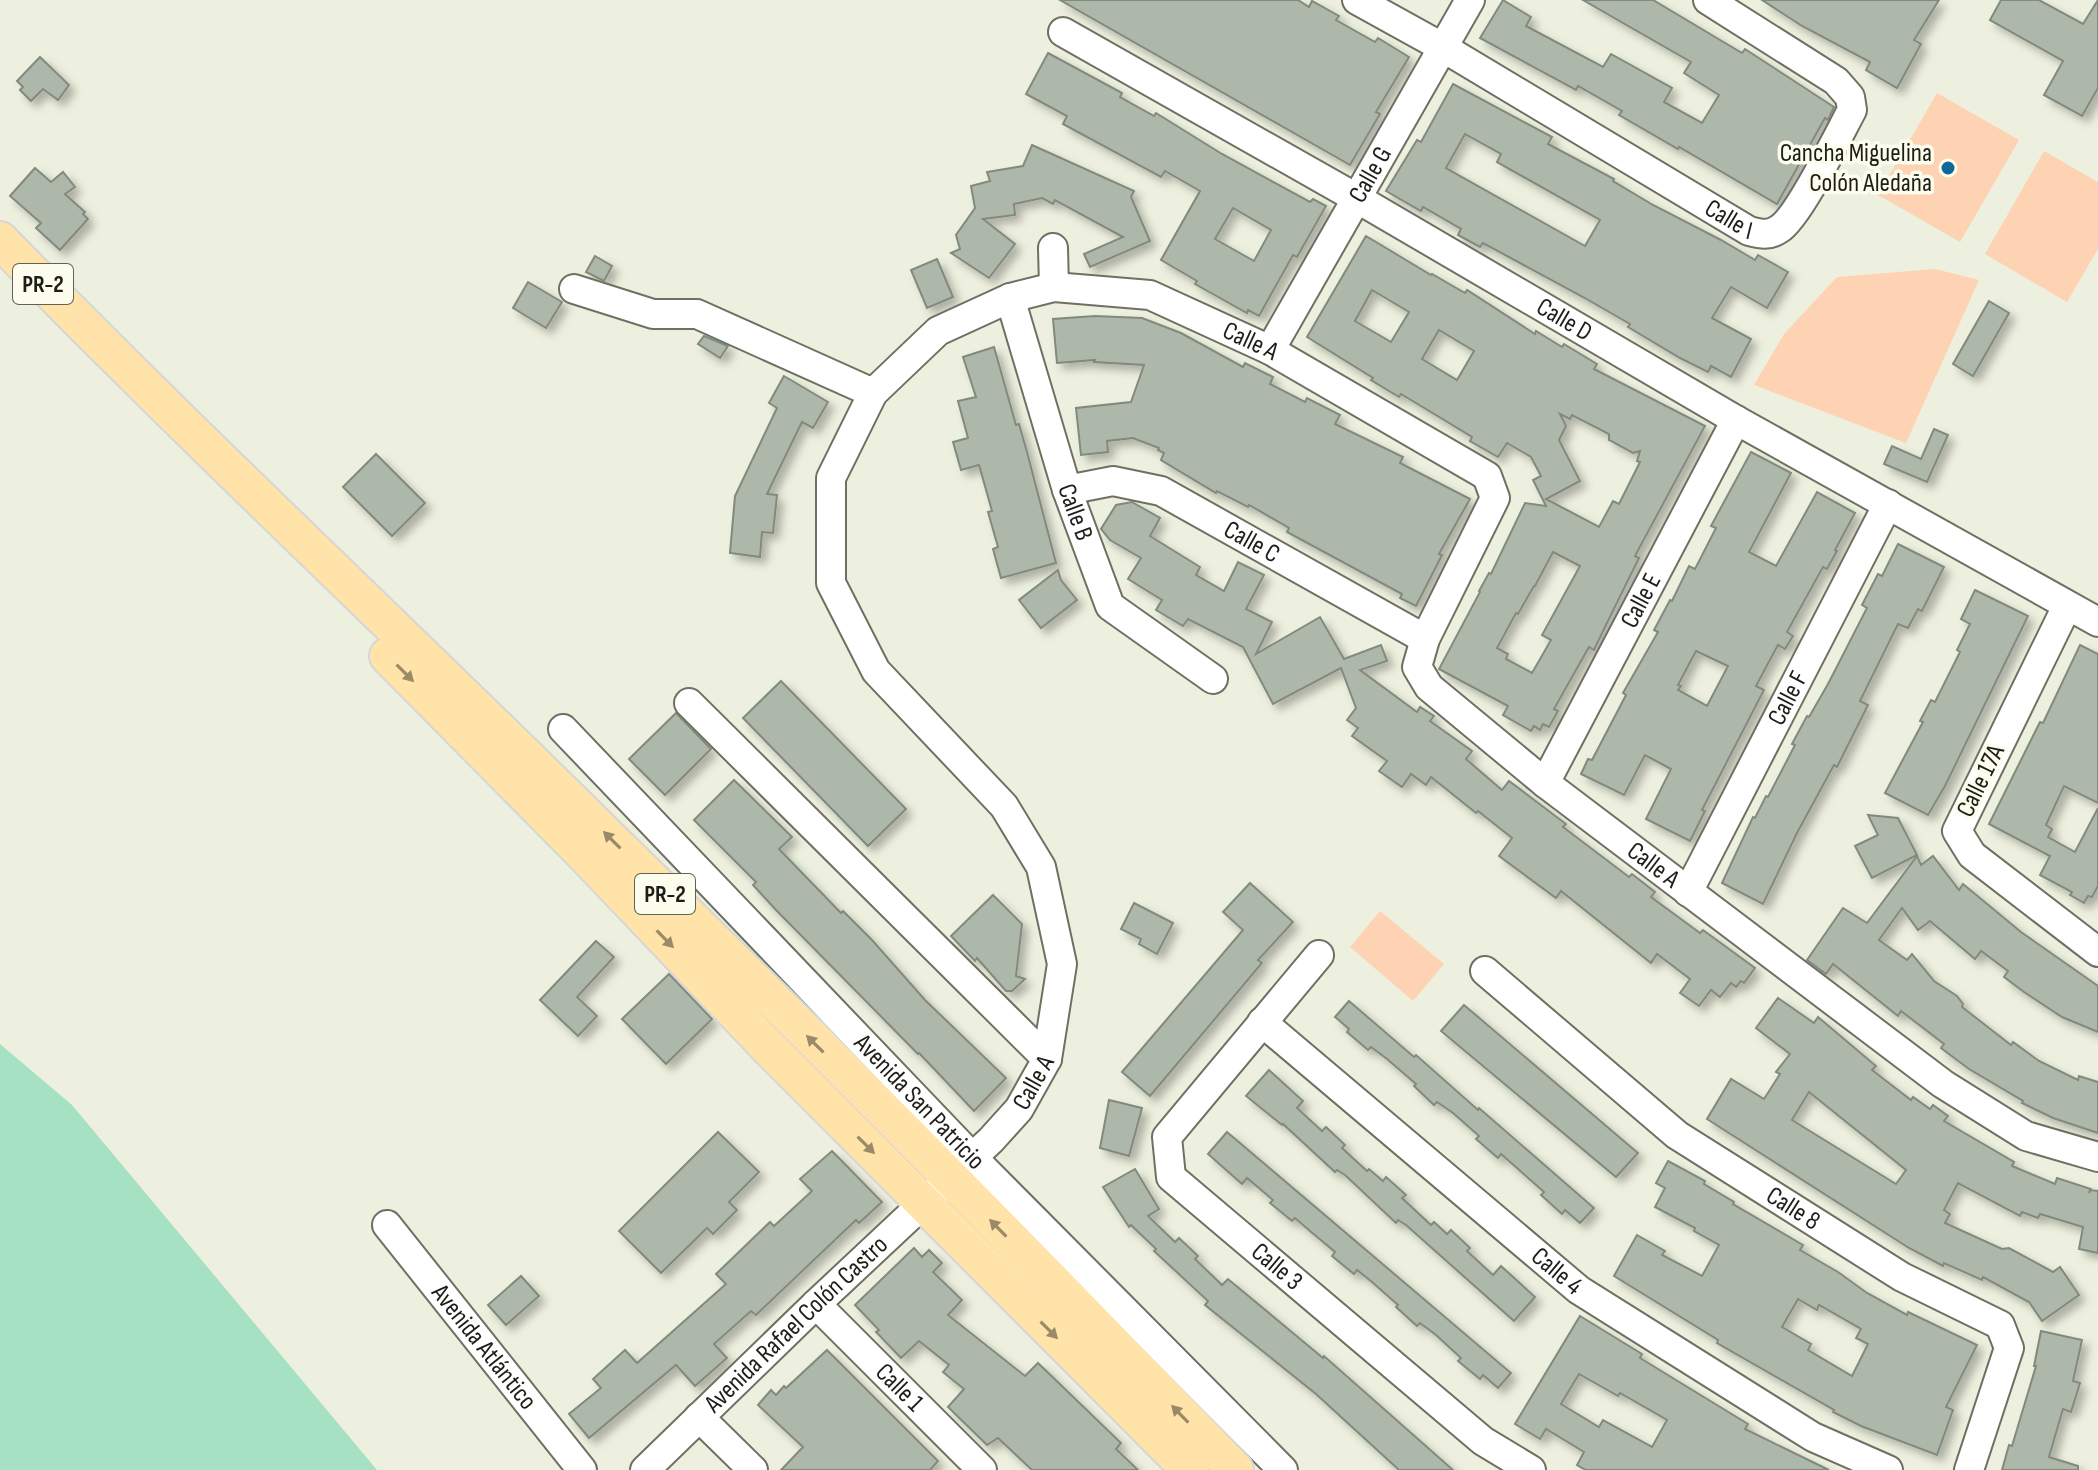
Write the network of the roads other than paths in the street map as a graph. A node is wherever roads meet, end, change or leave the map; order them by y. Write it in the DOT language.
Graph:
graph roads {
  1 [pos="1357,0"];
  2 [pos="1470,0"];
  3 [pos="1708,0"];
  4 [pos="1063,32"];
  5 [pos="1442,47"];
  6 [pos="1358,199"];
  7 [pos="0,240"];
  8 [pos="1053,248"];
  9 [pos="1054,287"];
  10 [pos="574,289"];
  11 [pos="1010,298"];
  12 [pos="86,328"];
  13 [pos="1270,350"];
  14 [pos="873,393"];
  15 [pos="1736,420"];
  16 [pos="1067,490"];
  17 [pos="1888,504"];
  18 [pos="2067,606"];
  19 [pos="2098,622"];
  20 [pos="1425,639"];
  21 [pos="1213,679"];
  22 [pos="689,703"];
  23 [pos="563,729"];
  24 [pos="1545,783"];
  25 [pos="1688,892"];
  26 [pos="2097,948"];
  27 [pos="1319,955"];
  28 [pos="1485,971"];
  29 [pos="1262,1022"];
  30 [pos="1047,1059"];
  31 [pos="2098,1157"];
  32 [pos="961,1168"];
  33 [pos="924,1204"];
  34 [pos="387,1225"];
  35 [pos="816,1304"];
  36 [pos="699,1417"];
  37 [pos="582,1470"];
  38 [pos="645,1470"];
  39 [pos="753,1470"];
  40 [pos="982,1470"];
  41 [pos="1190,1470"];
  42 [pos="1235,1470"];
  43 [pos="1283,1470"];
  44 [pos="1531,1470"];
  45 [pos="1888,1470"];
  46 [pos="1969,1470"];
  1 -- 5 [label="street"];
  2 -- 5 [label="street, Calle G"];
  3 -- 5 [label="street, Calle I"];
  4 -- 6 [label="street, Calle D"];
  5 -- 6 [label="street, Calle G"];
  6 -- 13 [label="street, Calle G"];
  6 -- 15 [label="street, Calle D"];
  7 -- 12 [label="main road, PR-2"];
  8 -- 9 [label="street"];
  9 -- 11 [label="street, Calle A"];
  9 -- 13 [label="street, Calle A"];
  10 -- 14 [label="street"];
  11 -- 14 [label="street, Calle A"];
  11 -- 16 [label="street, Calle B"];
  32 -- 12 [label="main road, PR-2, one-way"];
  12 -- 33 [label="main road, PR-2, one-way"];
  13 -- 20 [label="street, Calle A"];
  14 -- 30 [label="street, Calle A"];
  15 -- 17 [label="street, Calle D"];
  15 -- 24 [label="street, Calle E"];
  16 -- 20 [label="street, Calle C"];
  16 -- 21 [label="street, Calle B"];
  17 -- 18 [label="street, Calle D"];
  17 -- 25 [label="street, Calle F"];
  18 -- 19 [label="street, Calle D"];
  18 -- 26 [label="street, Calle 17A"];
  20 -- 24 [label="street, Calle A"];
  22 -- 30 [label="street"];
  23 -- 32 [label="street, Avenida San Patricio"];
  24 -- 25 [label="street, Calle A"];
  25 -- 31 [label="street, Calle A"];
  27 -- 29 [label="street, Calle 3"];
  28 -- 46 [label="street, Calle 8"];
  29 -- 44 [label="street, Calle 3"];
  29 -- 45 [label="street, Calle 4"];
  30 -- 32 [label="street, Calle A"];
  32 -- 33 [label="street, Avenida Rafael Colón Castro"];
  42 -- 32 [label="main road, PR-2, one-way"];
  32 -- 43 [label="street, Avenida San Patricio"];
  33 -- 35 [label="street, Avenida Rafael Colón Castro"];
  33 -- 41 [label="main road, PR-2, one-way"];
  34 -- 37 [label="street, Avenida Atlántico"];
  35 -- 36 [label="street, Avenida Rafael Colón Castro"];
  35 -- 40 [label="street, Calle 1"];
  36 -- 38 [label="street, Avenida Rafael Colón Castro"];
  36 -- 39 [label="street"];
}
